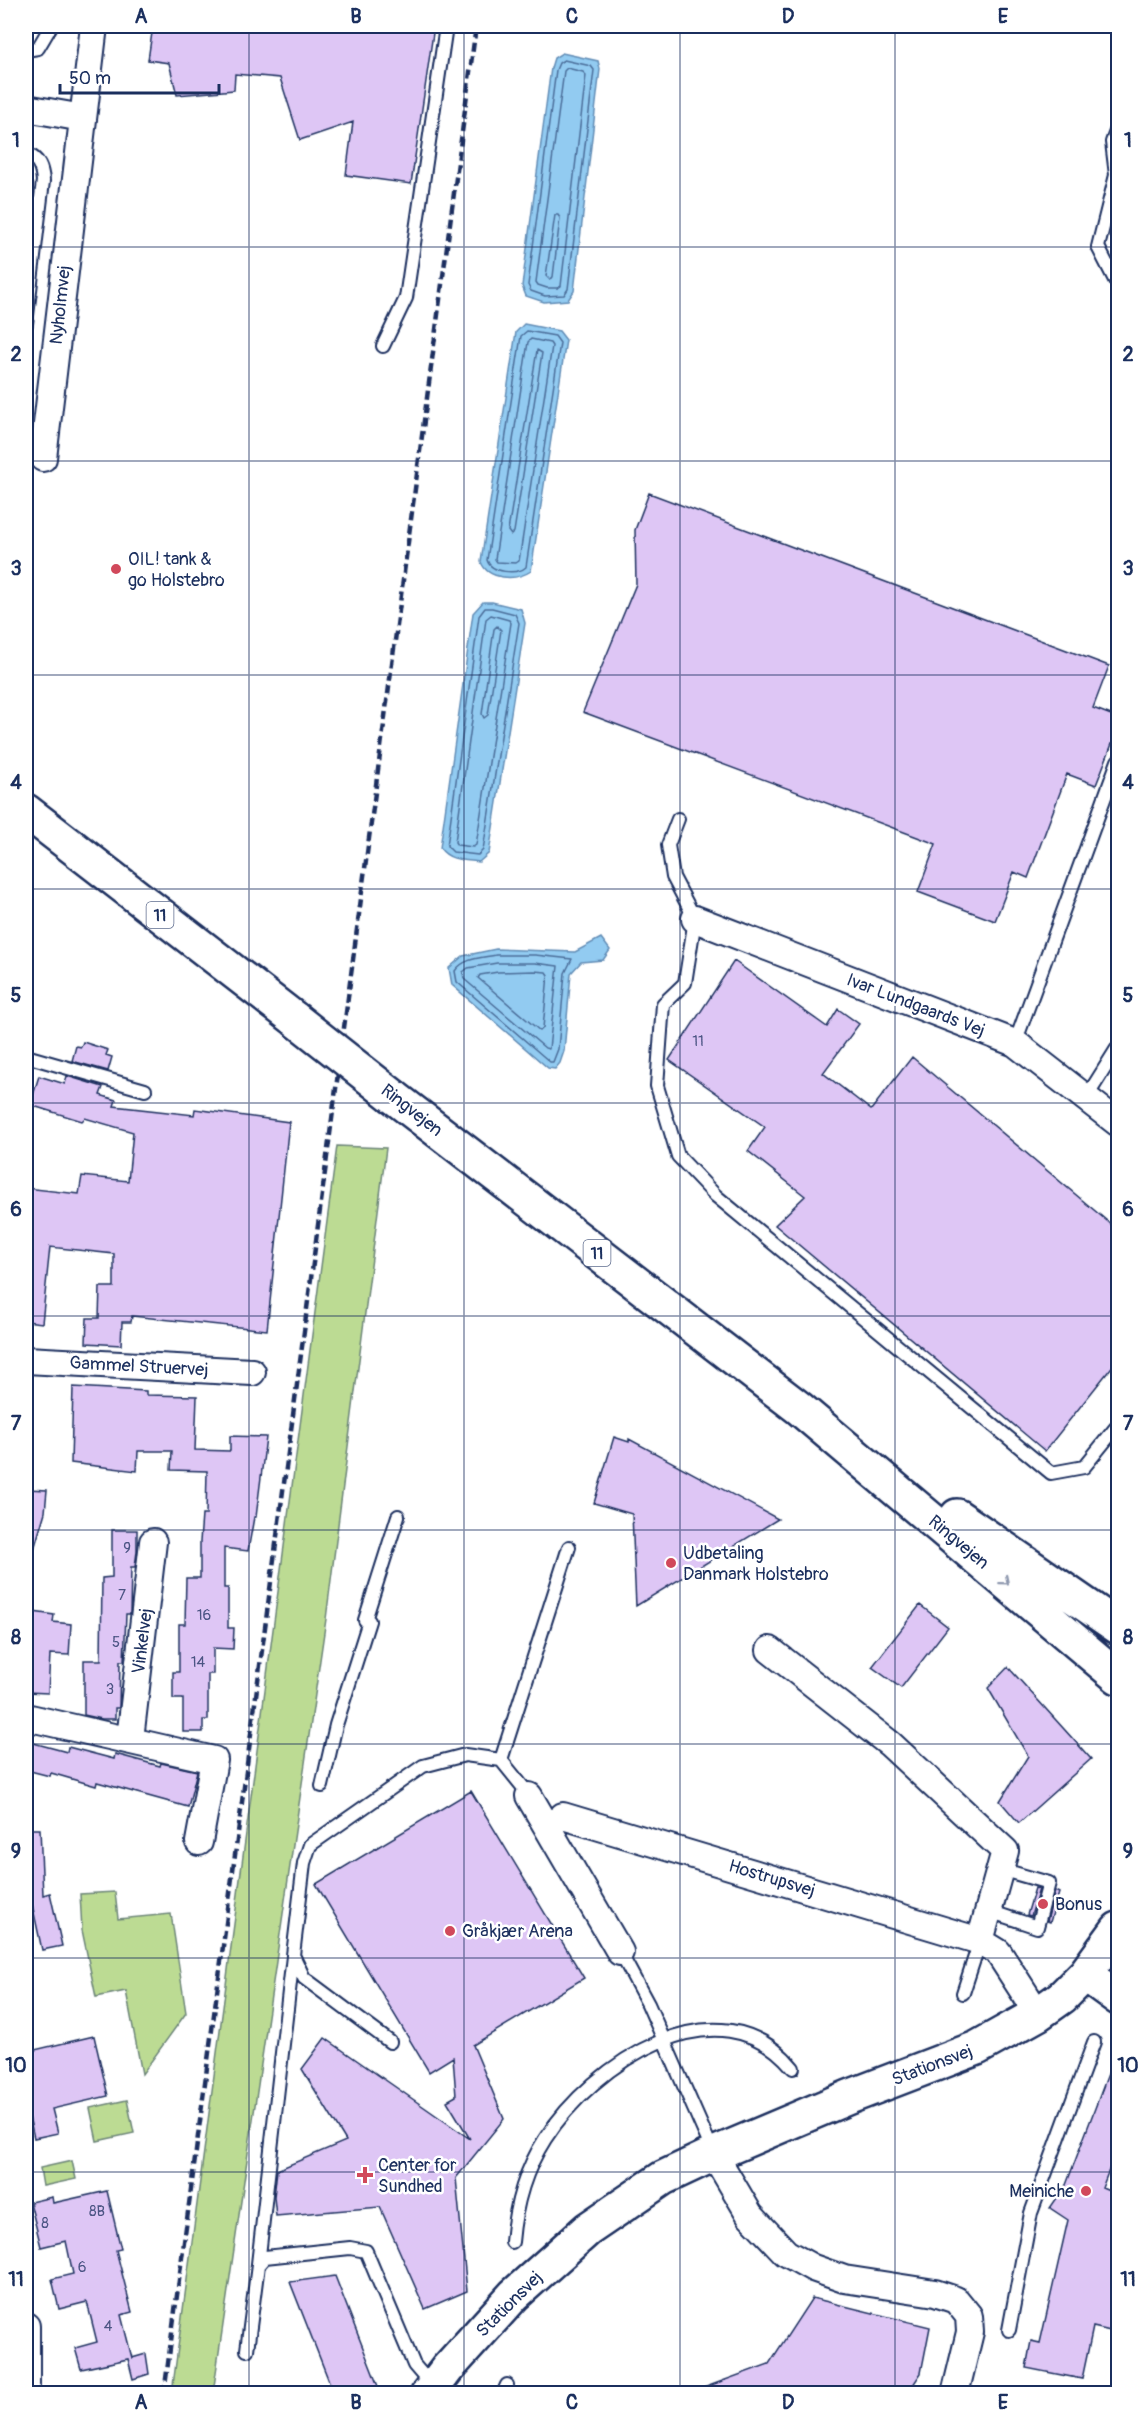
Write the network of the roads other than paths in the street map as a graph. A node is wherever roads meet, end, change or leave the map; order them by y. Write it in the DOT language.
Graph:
graph roads {
  1 [pos="51,26"];
  2 [pos="94,26"];
  3 [pos="446,26"];
  4 [pos="26,50"];
  5 [pos="26,108"];
  6 [pos="26,124"];
  7 [pos="82,126"];
  8 [pos="1119,126"];
  9 [pos="26,154"];
  10 [pos="1116,282"];
  11 [pos="26,324"];
  12 [pos="383,346"];
  13 [pos="39,458"];
  14 [pos="1119,761"];
  15 [pos="26,811"];
  16 [pos="678,819"];
  17 [pos="695,919"];
  18 [pos="1015,1043"];
  19 [pos="1119,1047"];
  20 [pos="26,1056"];
  21 [pos="145,1090"];
  22 [pos="1086,1098"];
  23 [pos="1119,1123"];
  24 [pos="26,1360"];
  25 [pos="252,1372"];
  26 [pos="799,1408"];
  27 [pos="1119,1425"];
  28 [pos="398,1516"];
  29 [pos="153,1542"];
  30 [pos="569,1547"];
  31 [pos="1119,1627"];
  32 [pos="771,1650"];
  33 [pos="1119,1677"];
  34 [pos="26,1717"];
  35 [pos="130,1739"];
  36 [pos="501,1760"];
  37 [pos="322,1786"];
  38 [pos="529,1796"];
  39 [pos="563,1816"];
  40 [pos="199,1842"];
  41 [pos="1000,1869"];
  42 [pos="988,1911"];
  43 [pos="1119,1929"];
  44 [pos="980,1941"];
  45 [pos="620,1952"];
  46 [pos="293,1955"];
  47 [pos="1085,1974"];
  48 [pos="963,1993"];
  49 [pos="1119,1998"];
  50 [pos="1038,2014"];
  51 [pos="664,2040"];
  52 [pos="390,2042"];
  53 [pos="1094,2042"];
  54 [pos="793,2068"];
  55 [pos="714,2154"];
  56 [pos="512,2242"];
  57 [pos="258,2265"];
  58 [pos="26,2326"];
  59 [pos="1009,2330"];
  60 [pos="247,2350"];
  61 [pos="26,2386"];
  62 [pos="430,2390"];
  63 [pos="955,2394"];
  1 -- 4 [label="lane"];
  2 -- 7 [label="street, Nyholmvej"];
  3 -- 12 [label="lane"];
  5 -- 7 [label="street"];
  6 -- 7 [label="street"];
  7 -- 13 [label="street, Nyholmvej"];
  8 -- 10 [label="lane"];
  9 -- 11 [label="lane"];
  14 -- 18 [label="lane"];
  15 -- 26 [label="main road, Ringvejen / 11, bridge"];
  16 -- 17 [label="lane"];
  17 -- 18 [label="street, Ivar Lundgaards Vej"];
  17 -- 27 [label="lane"];
  18 -- 22 [label="street, Ivar Lundgaards Vej"];
  19 -- 22 [label="lane"];
  20 -- 21 [label="lane"];
  22 -- 23 [label="street, Ivar Lundgaards Vej"];
  24 -- 25 [label="street, Gammel Struervej"];
  26 -- 31 [label="main road, Ringvejen / 11"];
  26 -- 33 [label="main road, Ringvejen / 11, one-way"];
  28 -- 37 [label="lane"];
  29 -- 35 [label="street, Vinkelvej"];
  30 -- 36 [label="lane"];
  32 -- 41 [label="street"];
  34 -- 35 [label="street"];
  35 -- 40 [label="street"];
  36 -- 38 [label="lane"];
  36 -- 46 [label="lane"];
  38 -- 39 [label="lane"];
  38 -- 45 [label="street"];
  39 -- 44 [label="street, Hostrupsvej"];
  41 -- 42 [label="street"];
  41 -- 42 [label="lane"];
  42 -- 44 [label="street"];
  43 -- 47 [label="main road, Stationsvej"];
  44 -- 48 [label="lane"];
  44 -- 50 [label="street, Hostrupsvej"];
  45 -- 51 [label="lane"];
  46 -- 52 [label="lane"];
  46 -- 57 [label="lane"];
  47 -- 49 [label="main road"];
  47 -- 50 [label="main road, Stationsvej"];
  50 -- 55 [label="main road, Stationsvej"];
  51 -- 54 [label="lane"];
  51 -- 55 [label="lane"];
  51 -- 56 [label="lane"];
  53 -- 59 [label="lane"];
  55 -- 62 [label="main road, Stationsvej"];
  55 -- 63 [label="street"];
  57 -- 60 [label="lane"];
  57 -- 62 [label="lane, Stationsvej"];
  58 -- 61 [label="street"];
}
